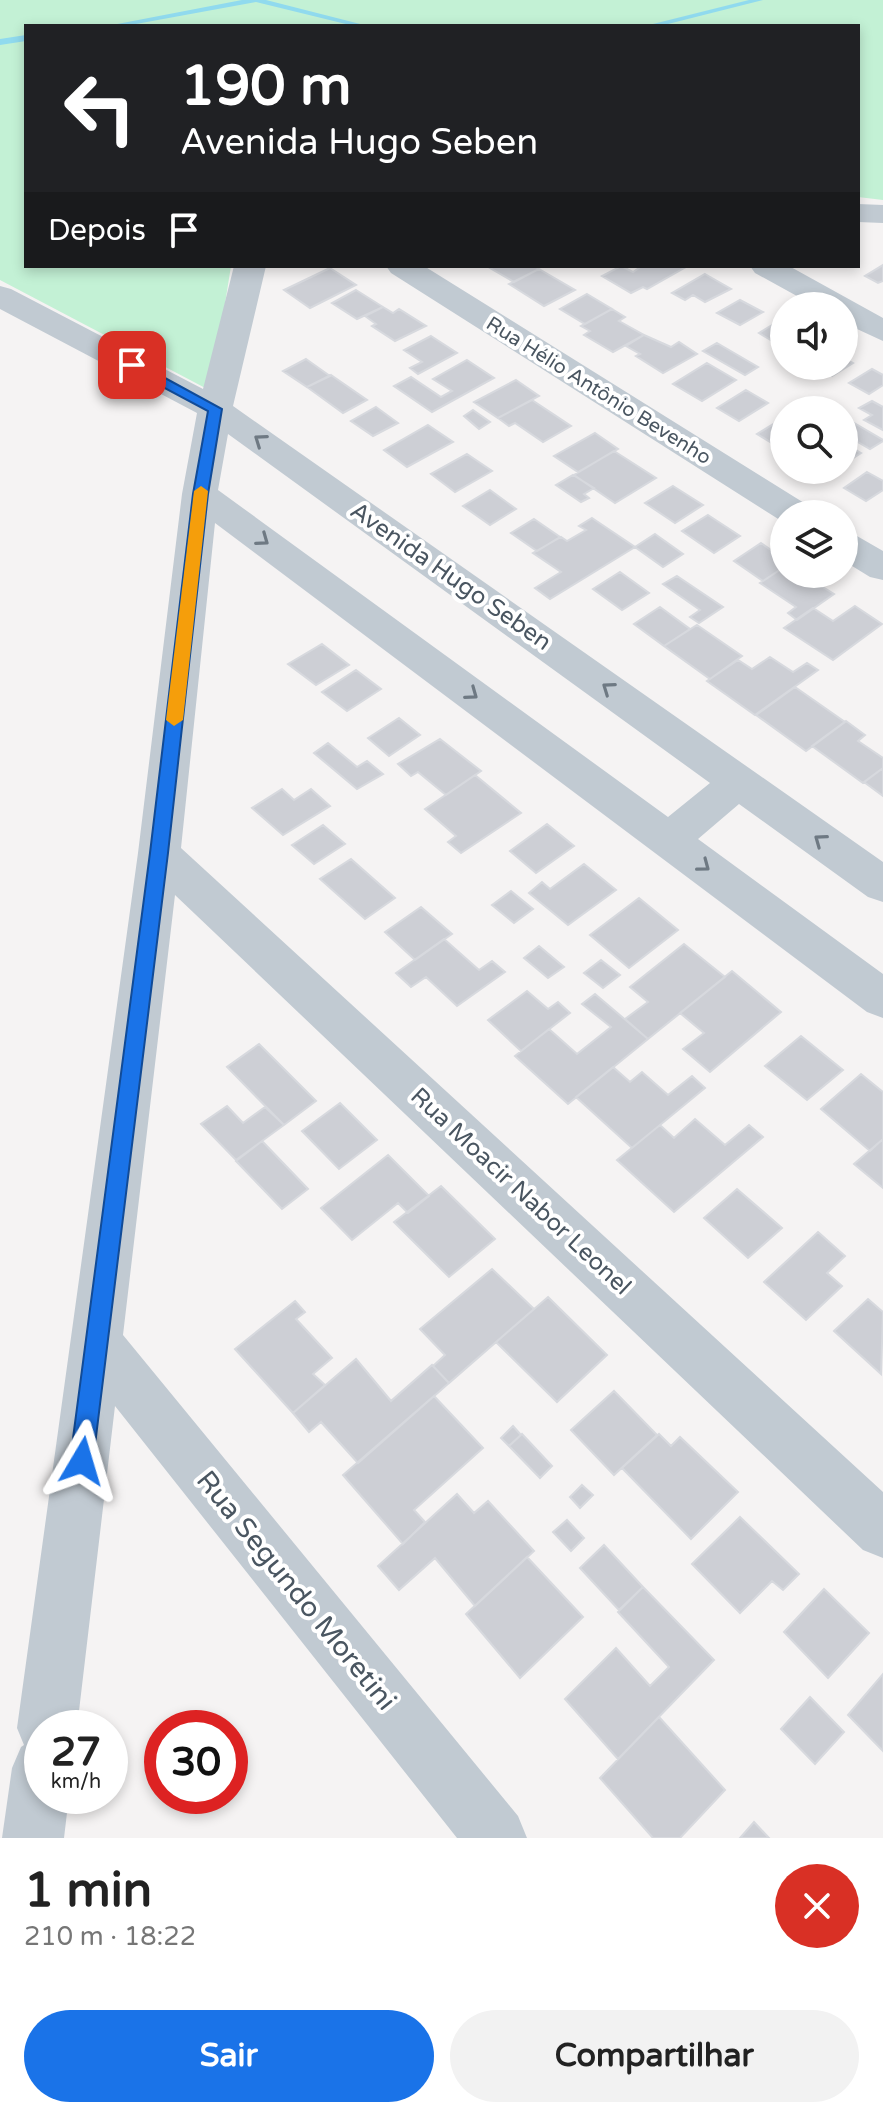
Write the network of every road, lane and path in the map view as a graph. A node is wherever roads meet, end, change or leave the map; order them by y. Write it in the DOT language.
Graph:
graph roads {
  1 [pos="860,213"];
  2 [pos="883,214"];
  3 [pos="250,268"];
  4 [pos="405,268"];
  5 [pos="770,268"];
  6 [pos="813,292"];
  7 [pos="0,296"];
  8 [pos="858,318"];
  9 [pos="883,331"];
  10 [pos="215,409"];
  11 [pos="200,494"];
  12 [pos="774,500"];
  13 [pos="858,553"];
  14 [pos="883,568"];
  15 [pos="739,781"];
  16 [pos="669,840"];
  17 [pos="159,853"];
  18 [pos="883,885"];
  19 [pos="883,999"];
  20 [pos="97,1343"];
  21 [pos="883,1530"];
  22 [pos="49,1710"];
  23 [pos="36,1814"];
  24 [pos="33,1838"];
  25 [pos="496,1838"];
  1 -- 2 [label="street"];
  3 -- 10 [label="street"];
  4 -- 12 [label="street, Rua Hélio Antônio Bevenho"];
  5 -- 6 [label="street"];
  7 -- 10 [label="street, Avenida Hugo Seben"];
  8 -- 9 [label="street"];
  10 -- 11 [label="street"];
  15 -- 10 [label="street, Avenida Hugo Seben, one-way"];
  11 -- 16 [label="street, one-way"];
  11 -- 17 [label="street"];
  13 -- 14 [label="street"];
  15 -- 16 [label="street"];
  18 -- 15 [label="street, Avenida Hugo Seben, one-way"];
  16 -- 19 [label="street, one-way"];
  17 -- 20 [label="street"];
  17 -- 21 [label="street, Rua Moacir Nabor Leonel"];
  20 -- 22 [label="street"];
  20 -- 25 [label="street, Rua Segundo Moretini"];
  23 -- 24 [label="street"];
}
